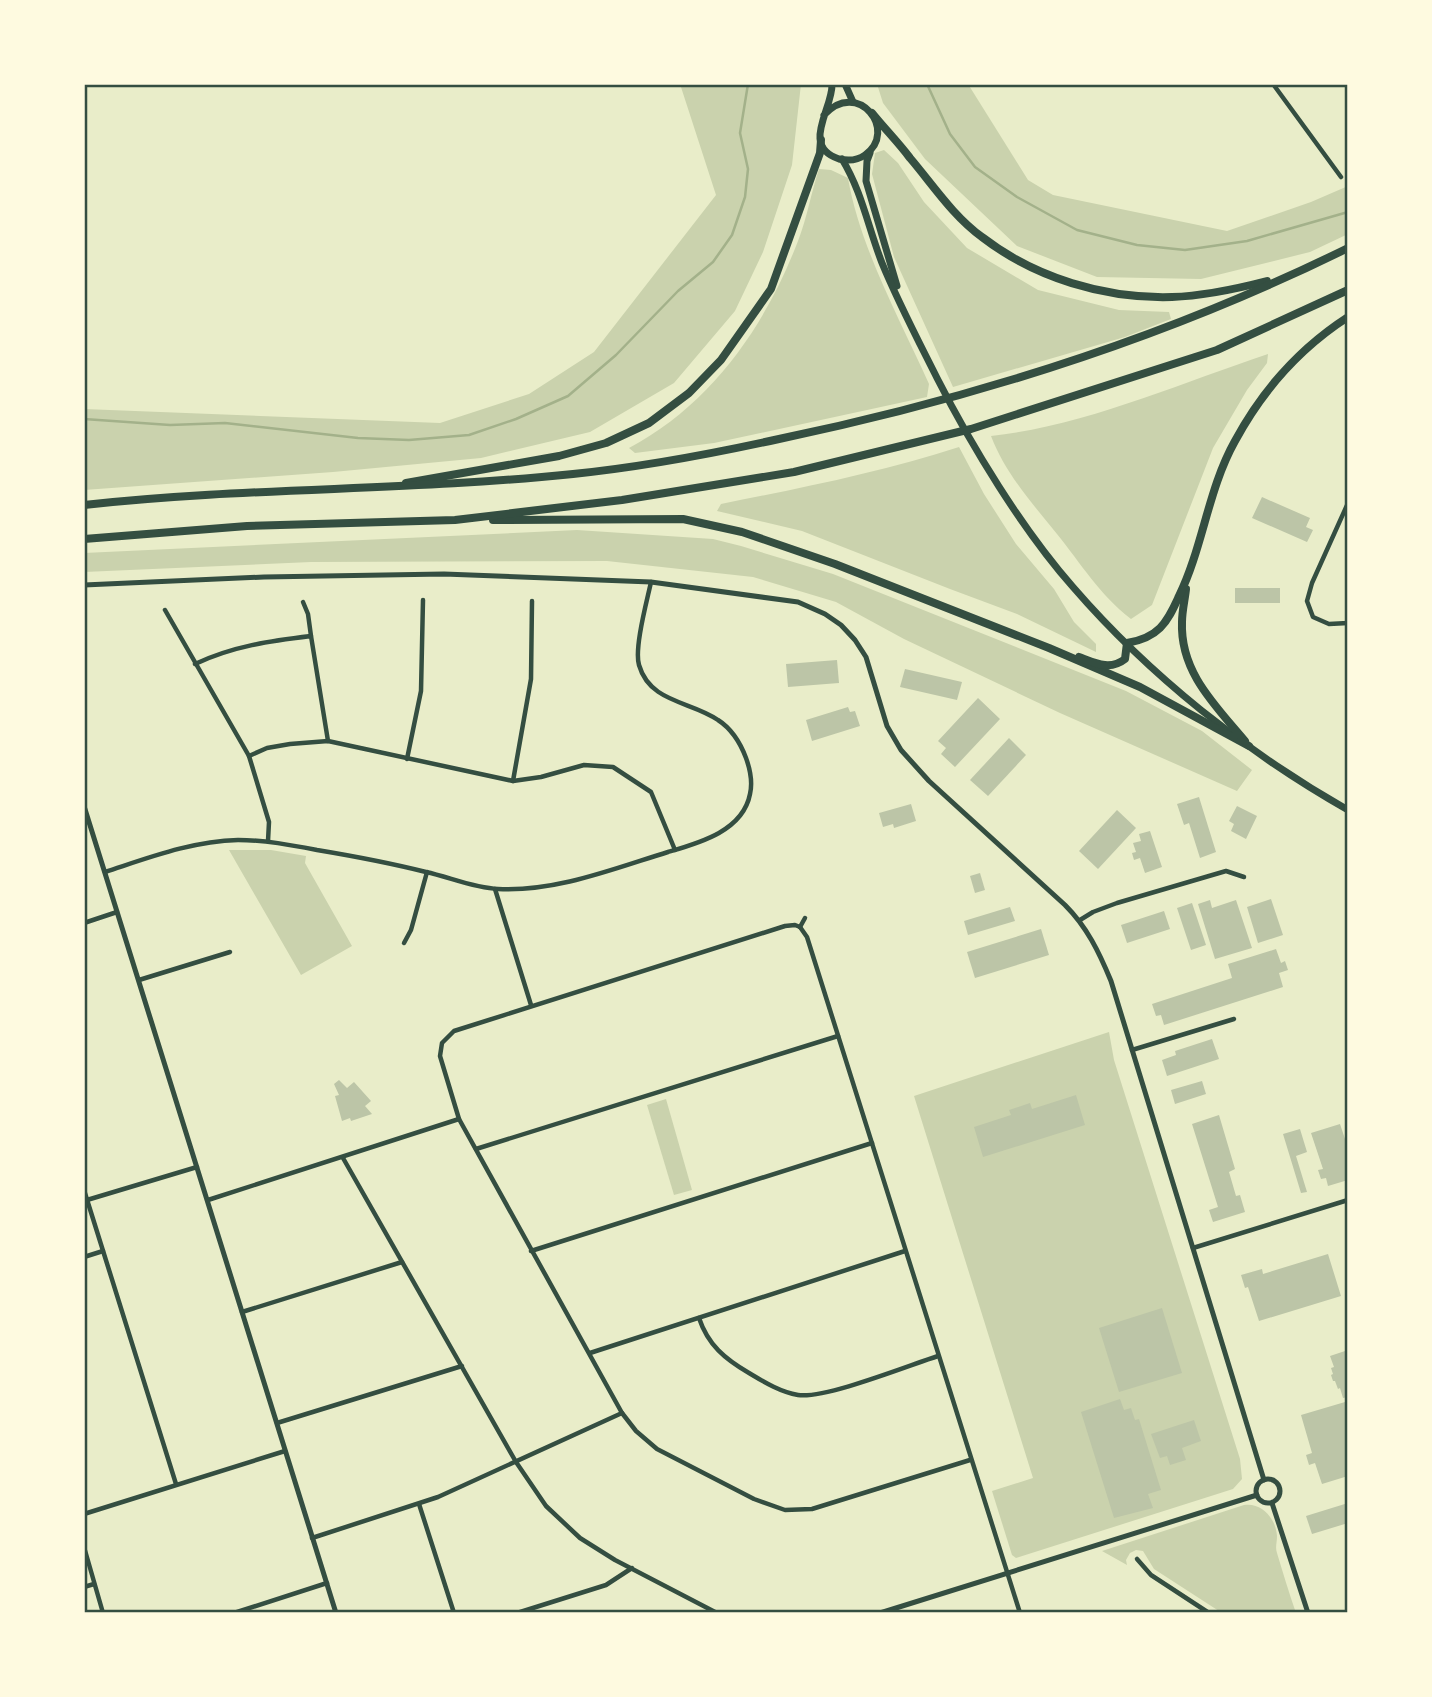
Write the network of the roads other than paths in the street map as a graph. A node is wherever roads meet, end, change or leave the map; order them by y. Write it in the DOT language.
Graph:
graph roads {
  1 [pos="831,84"];
  2 [pos="845,84"];
  3 [pos="1273,84"];
  4 [pos="853,102"];
  5 [pos="872,113"];
  6 [pos="824,115"];
  7 [pos="821,140"];
  8 [pos="872,149"];
  9 [pos="842,159"];
  10 [pos="1340,177"];
  11 [pos="1348,248"];
  12 [pos="1287,277"];
  13 [pos="1348,290"];
  14 [pos="903,307"];
  15 [pos="1348,317"];
  16 [pos="365,489"];
  17 [pos="1348,503"];
  18 [pos="84,505"];
  19 [pos="456,520"];
  20 [pos="84,539"];
  21 [pos="1188,579"];
  22 [pos="651,582"];
  23 [pos="84,585"];
  24 [pos="423,600"];
  25 [pos="532,601"];
  26 [pos="303,602"];
  27 [pos="164,610"];
  28 [pos="1348,623"];
  29 [pos="311,636"];
  30 [pos="1127,643"];
  31 [pos="1049,648"];
  32 [pos="195,663"];
  33 [pos="328,741"];
  34 [pos="1249,746"];
  35 [pos="249,756"];
  36 [pos="407,759"];
  37 [pos="513,781"];
  38 [pos="84,806"];
  39 [pos="1348,810"];
  40 [pos="268,841"];
  41 [pos="675,850"];
  42 [pos="105,872"];
  43 [pos="427,872"];
  44 [pos="1244,877"];
  45 [pos="495,889"];
  46 [pos="117,912"];
  47 [pos="805,918"];
  48 [pos="1080,920"];
  49 [pos="84,923"];
  50 [pos="800,927"];
  51 [pos="404,943"];
  52 [pos="230,952"];
  53 [pos="139,980"];
  54 [pos="531,1005"];
  55 [pos="1234,1018"];
  56 [pos="838,1036"];
  57 [pos="1131,1050"];
  58 [pos="459,1119"];
  59 [pos="872,1143"];
  60 [pos="476,1149"];
  61 [pos="343,1158"];
  62 [pos="197,1167"];
  63 [pos="84,1190"];
  64 [pos="87,1200"];
  65 [pos="208,1200"];
  66 [pos="1348,1200"];
  67 [pos="1193,1248"];
  68 [pos="103,1251"];
  69 [pos="531,1251"];
  70 [pos="905,1251"];
  71 [pos="84,1256"];
  72 [pos="402,1262"];
  73 [pos="242,1312"];
  74 [pos="699,1318"];
  75 [pos="590,1353"];
  76 [pos="938,1356"];
  77 [pos="462,1366"];
  78 [pos="622,1413"];
  79 [pos="276,1423"];
  80 [pos="285,1451"];
  81 [pos="970,1460"];
  82 [pos="516,1461"];
  83 [pos="1264,1480"];
  84 [pos="176,1484"];
  85 [pos="1257,1495"];
  86 [pos="1272,1503"];
  87 [pos="419,1504"];
  88 [pos="84,1514"];
  89 [pos="312,1538"];
  90 [pos="84,1547"];
  91 [pos="1137,1559"];
  92 [pos="632,1568"];
  93 [pos="1006,1574"];
  94 [pos="327,1583"];
  95 [pos="94,1584"];
  96 [pos="84,1587"];
  97 [pos="900,1610"];
  98 [pos="103,1613"];
  99 [pos="234,1613"];
  100 [pos="336,1613"];
  101 [pos="454,1613"];
  102 [pos="517,1613"];
  103 [pos="717,1613"];
  104 [pos="880,1613"];
  105 [pos="1020,1613"];
  106 [pos="1209,1613"];
  107 [pos="1308,1613"];
  1 -- 6 [label="highway"];
  2 -- 4 [label="highway"];
  3 -- 10 [label="street"];
  4 -- 5 [label="highway"];
  4 -- 6 [label="highway"];
  5 -- 8 [label="highway"];
  5 -- 12 [label="highway"];
  6 -- 7 [label="highway"];
  7 -- 9 [label="highway"];
  7 -- 16 [label="highway"];
  8 -- 9 [label="highway"];
  8 -- 14 [label="highway"];
  9 -- 14 [label="highway"];
  11 -- 12 [label="highway"];
  12 -- 16 [label="highway"];
  13 -- 19 [label="highway"];
  14 -- 30 [label="highway"];
  15 -- 21 [label="highway"];
  16 -- 18 [label="highway"];
  17 -- 28 [label="street"];
  19 -- 20 [label="highway"];
  19 -- 31 [label="highway"];
  21 -- 30 [label="highway"];
  21 -- 34 [label="highway"];
  22 -- 23 [label="street"];
  22 -- 41 [label="street"];
  22 -- 48 [label="street"];
  24 -- 36 [label="street"];
  25 -- 37 [label="street"];
  26 -- 29 [label="street"];
  27 -- 32 [label="street"];
  29 -- 32 [label="street"];
  29 -- 33 [label="street"];
  30 -- 31 [label="highway"];
  30 -- 34 [label="highway"];
  31 -- 34 [label="highway"];
  32 -- 35 [label="street"];
  33 -- 35 [label="street"];
  33 -- 36 [label="street"];
  34 -- 39 [label="highway"];
  35 -- 40 [label="street"];
  36 -- 37 [label="street"];
  37 -- 41 [label="street"];
  38 -- 42 [label="street"];
  40 -- 42 [label="street"];
  40 -- 43 [label="street"];
  41 -- 45 [label="street"];
  42 -- 46 [label="street"];
  43 -- 45 [label="street"];
  43 -- 51 [label="street"];
  44 -- 48 [label="street"];
  45 -- 54 [label="street"];
  46 -- 49 [label="street"];
  46 -- 53 [label="street"];
  47 -- 50 [label="street"];
  48 -- 57 [label="street"];
  50 -- 54 [label="street"];
  50 -- 56 [label="street"];
  52 -- 53 [label="street"];
  53 -- 62 [label="street"];
  54 -- 58 [label="street"];
  55 -- 57 [label="street"];
  56 -- 59 [label="street"];
  56 -- 60 [label="street"];
  57 -- 67 [label="street"];
  58 -- 60 [label="street"];
  58 -- 61 [label="street"];
  59 -- 69 [label="street"];
  59 -- 70 [label="street"];
  60 -- 69 [label="street"];
  61 -- 65 [label="street"];
  61 -- 72 [label="street"];
  62 -- 64 [label="street"];
  62 -- 65 [label="street"];
  63 -- 64 [label="street"];
  64 -- 68 [label="street"];
  65 -- 73 [label="street"];
  66 -- 67 [label="street"];
  67 -- 83 [label="street"];
  68 -- 71 [label="street"];
  68 -- 84 [label="street"];
  69 -- 75 [label="street"];
  70 -- 74 [label="street"];
  70 -- 76 [label="street"];
  72 -- 73 [label="street"];
  72 -- 77 [label="street"];
  73 -- 79 [label="street"];
  74 -- 75 [label="street"];
  74 -- 76 [label="street"];
  75 -- 78 [label="street"];
  76 -- 81 [label="street"];
  77 -- 79 [label="street"];
  77 -- 82 [label="street"];
  78 -- 81 [label="street"];
  78 -- 82 [label="street"];
  79 -- 80 [label="street"];
  80 -- 84 [label="street"];
  80 -- 89 [label="street"];
  81 -- 93 [label="street"];
  82 -- 87 [label="street"];
  82 -- 92 [label="street"];
  83 -- 85 [label="street"];
  83 -- 86 [label="street"];
  84 -- 88 [label="street"];
  85 -- 86 [label="street"];
  85 -- 93 [label="street"];
  86 -- 107 [label="street"];
  87 -- 89 [label="street"];
  87 -- 101 [label="street"];
  89 -- 94 [label="street"];
  90 -- 95 [label="street"];
  91 -- 106 [label="street"];
  92 -- 102 [label="street"];
  92 -- 103 [label="street"];
  93 -- 97 [label="street"];
  93 -- 105 [label="street"];
  94 -- 99 [label="street"];
  94 -- 100 [label="street"];
  95 -- 96 [label="street"];
  95 -- 98 [label="street"];
  97 -- 104 [label="street"];
}
